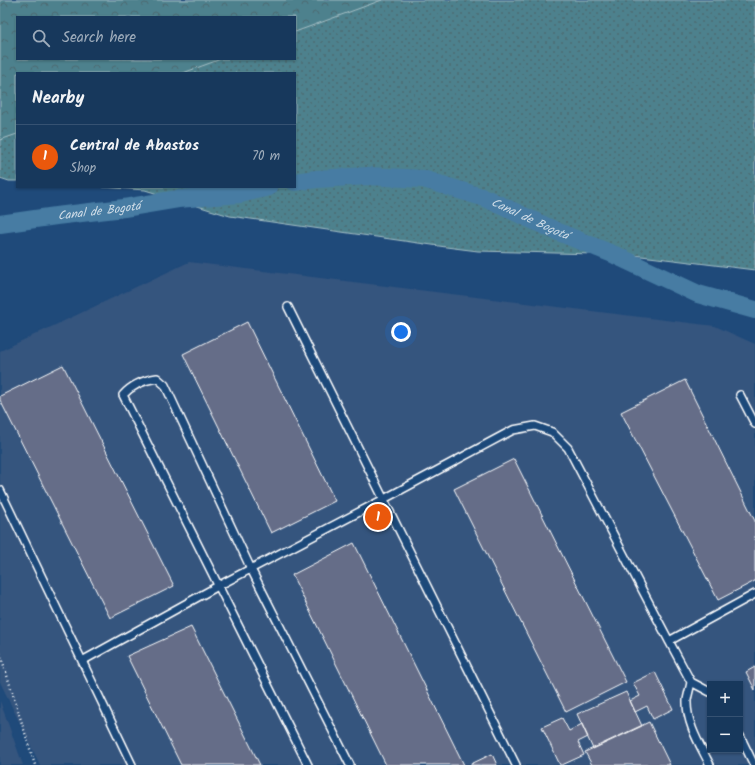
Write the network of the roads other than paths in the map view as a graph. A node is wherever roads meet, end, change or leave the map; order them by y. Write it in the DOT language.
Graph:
graph roads {
  1 [pos="288,307"];
  2 [pos="740,395"];
  3 [pos="755,424"];
  4 [pos="0,490"];
  5 [pos="384,499"];
  6 [pos="251,569"];
  7 [pos="218,586"];
  8 [pos="755,594"];
  9 [pos="669,641"];
  10 [pos="82,661"];
  11 [pos="691,682"];
  12 [pos="707,690"];
  13 [pos="743,742"];
  14 [pos="132,765"];
  15 [pos="308,765"];
  16 [pos="350,765"];
  17 [pos="516,765"];
  18 [pos="710,765"];
  19 [pos="754,765"];
  1 -- 5 [label="lane"];
  2 -- 3 [label="lane"];
  4 -- 10 [label="lane"];
  5 -- 6 [label="lane"];
  5 -- 9 [label="lane"];
  5 -- 17 [label="lane"];
  6 -- 7 [label="lane"];
  6 -- 7 [label="lane"];
  6 -- 16 [label="lane"];
  7 -- 10 [label="lane"];
  7 -- 15 [label="lane"];
  8 -- 9 [label="lane"];
  9 -- 11 [label="lane"];
  10 -- 14 [label="lane"];
  11 -- 12 [label="lane"];
  11 -- 18 [label="lane"];
  13 -- 19 [label="lane"];
}
